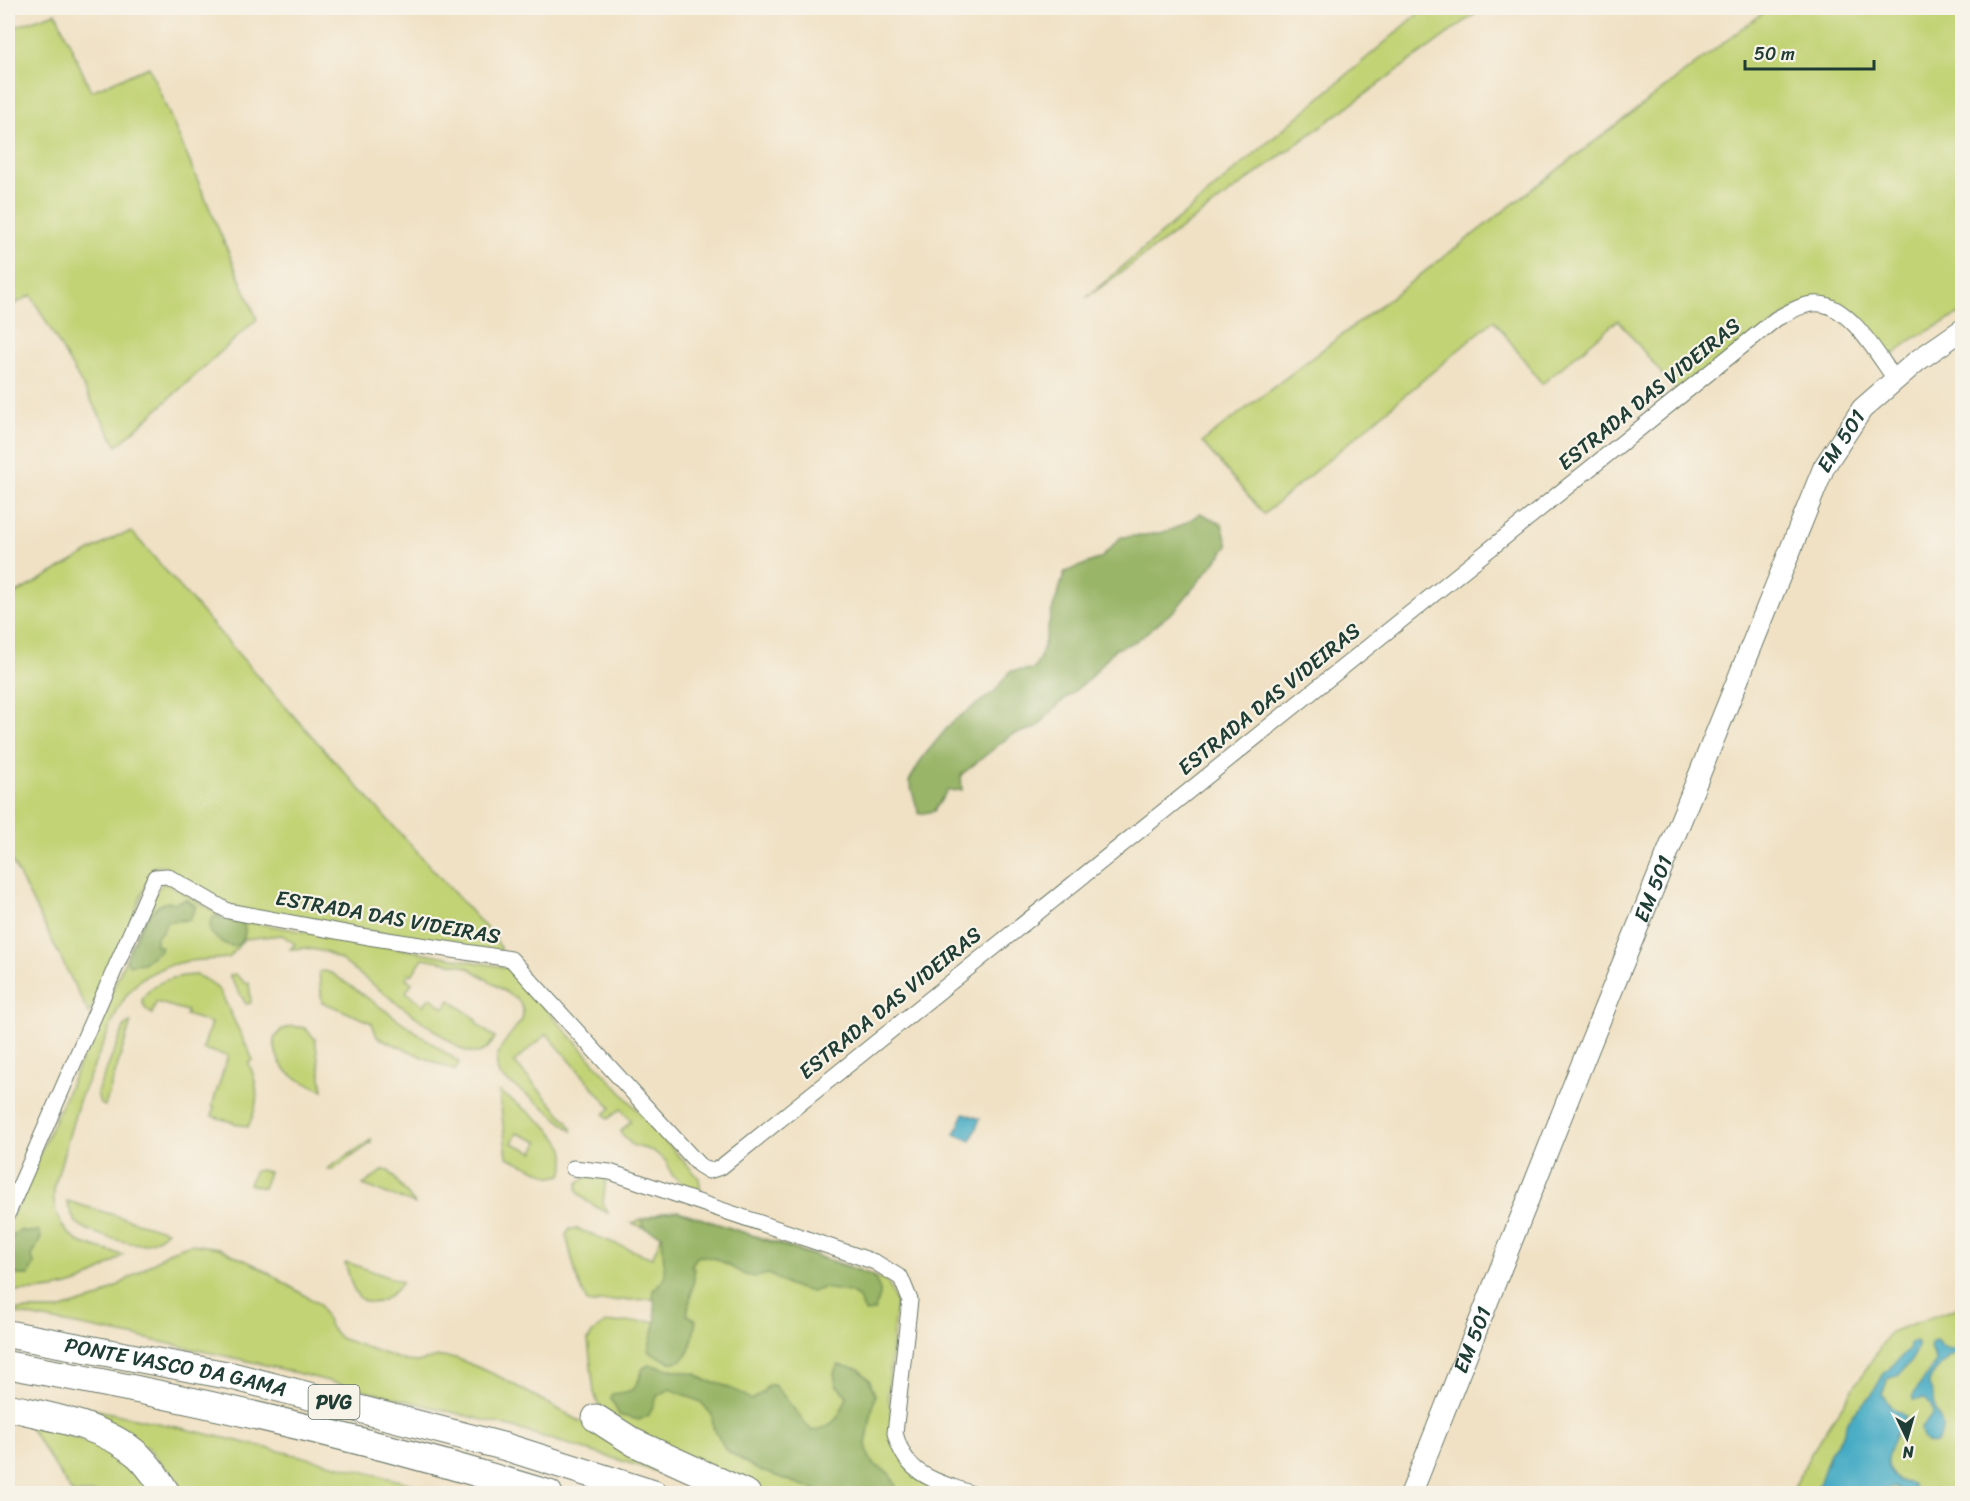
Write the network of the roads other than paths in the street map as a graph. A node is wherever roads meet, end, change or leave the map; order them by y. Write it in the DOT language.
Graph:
graph roads {
  1 [pos="1962,330"];
  2 [pos="1895,379"];
  3 [pos="573,1168"];
  4 [pos="8,1213"];
  5 [pos="8,1334"];
  6 [pos="8,1365"];
  7 [pos="8,1407"];
  8 [pos="596,1418"];
  9 [pos="167,1494"];
  10 [pos="549,1494"];
  11 [pos="654,1494"];
  12 [pos="747,1494"];
  13 [pos="972,1494"];
  14 [pos="1411,1494"];
  1 -- 2 [label="main road, EM 501 / EM 501"];
  2 -- 4 [label="street, ESTRADA DAS VIDEIRAS"];
  2 -- 14 [label="main road, EM 501 / EM 501"];
  3 -- 13 [label="street"];
  5 -- 11 [label="highway, PONTE VASCO DA GAMA / PVG"];
  6 -- 10 [label="highway, PONTE VASCO DA GAMA / PVG"];
  7 -- 9 [label="highway"];
  8 -- 12 [label="highway"];
}
